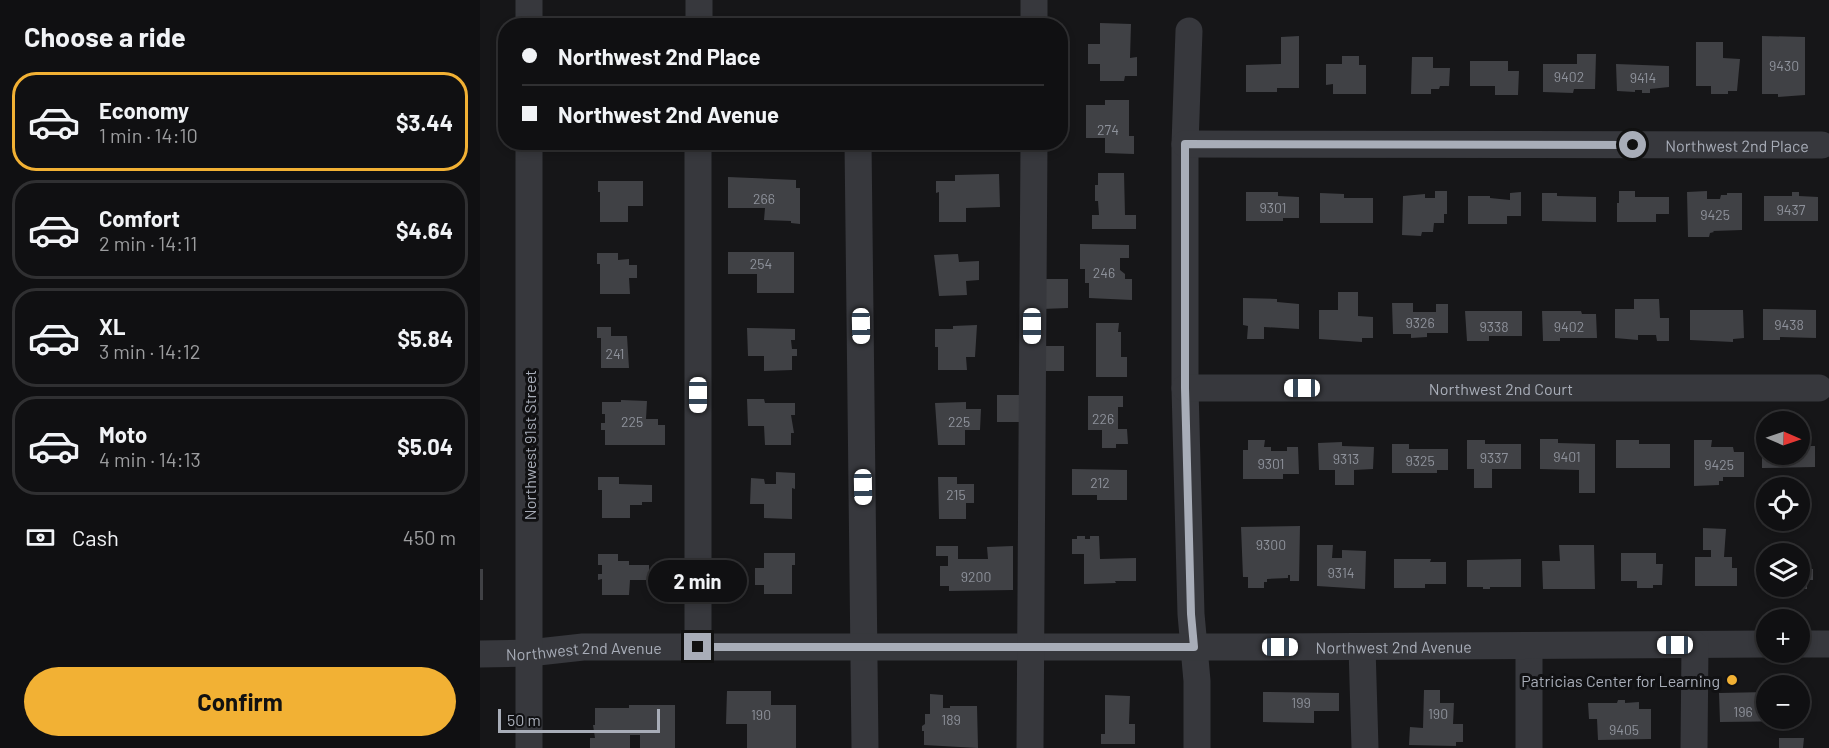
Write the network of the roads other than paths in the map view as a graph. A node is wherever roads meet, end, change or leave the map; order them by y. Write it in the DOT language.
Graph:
graph roads {
  1 [pos="529,0"];
  2 [pos="699,0"];
  3 [pos="1034,0"];
  4 [pos="529,18"];
  5 [pos="699,18"];
  6 [pos="1034,18"];
  7 [pos="1189,31"];
  8 [pos="1185,144"];
  9 [pos="1822,145"];
  10 [pos="529,150"];
  11 [pos="698,150"];
  12 [pos="858,150"];
  13 [pos="1034,150"];
  14 [pos="1185,388"];
  15 [pos="1819,388"];
  16 [pos="1756,644"];
  17 [pos="1810,644"];
  18 [pos="1829,644"];
  19 [pos="1695,645"];
  20 [pos="1529,646"];
  21 [pos="698,647"];
  22 [pos="865,647"];
  23 [pos="1031,647"];
  24 [pos="1194,647"];
  25 [pos="1362,647"];
  26 [pos="529,653"];
  27 [pos="480,654"];
  28 [pos="529,748"];
  29 [pos="865,748"];
  30 [pos="1030,748"];
  31 [pos="1197,748"];
  32 [pos="1365,748"];
  33 [pos="1529,748"];
  34 [pos="1694,748"];
  1 -- 4 [label="street"];
  2 -- 5 [label="street"];
  3 -- 6 [label="street"];
  7 -- 8 [label="street"];
  8 -- 9 [label="street, Northwest 2nd Place"];
  8 -- 14 [label="street"];
  10 -- 26 [label="street, Northwest 91st Street"];
  11 -- 21 [label="street"];
  12 -- 22 [label="street"];
  13 -- 23 [label="street"];
  14 -- 15 [label="street, Northwest 2nd Court"];
  14 -- 24 [label="street"];
  16 -- 19 [label="street, Northwest 2nd Avenue"];
  17 -- 18 [label="street"];
  19 -- 20 [label="street, Northwest 2nd Avenue"];
  19 -- 34 [label="street"];
  20 -- 25 [label="street, Northwest 2nd Avenue"];
  20 -- 33 [label="street"];
  21 -- 22 [label="street, Northwest 2nd Avenue"];
  21 -- 26 [label="street, Northwest 2nd Avenue"];
  22 -- 23 [label="street, Northwest 2nd Avenue"];
  22 -- 29 [label="street"];
  23 -- 24 [label="street, Northwest 2nd Avenue"];
  23 -- 30 [label="street"];
  24 -- 25 [label="street, Northwest 2nd Avenue"];
  24 -- 31 [label="street"];
  25 -- 32 [label="street"];
  26 -- 27 [label="street, Northwest 2nd Avenue"];
  26 -- 28 [label="street, Northwest 91st Street"];
}
